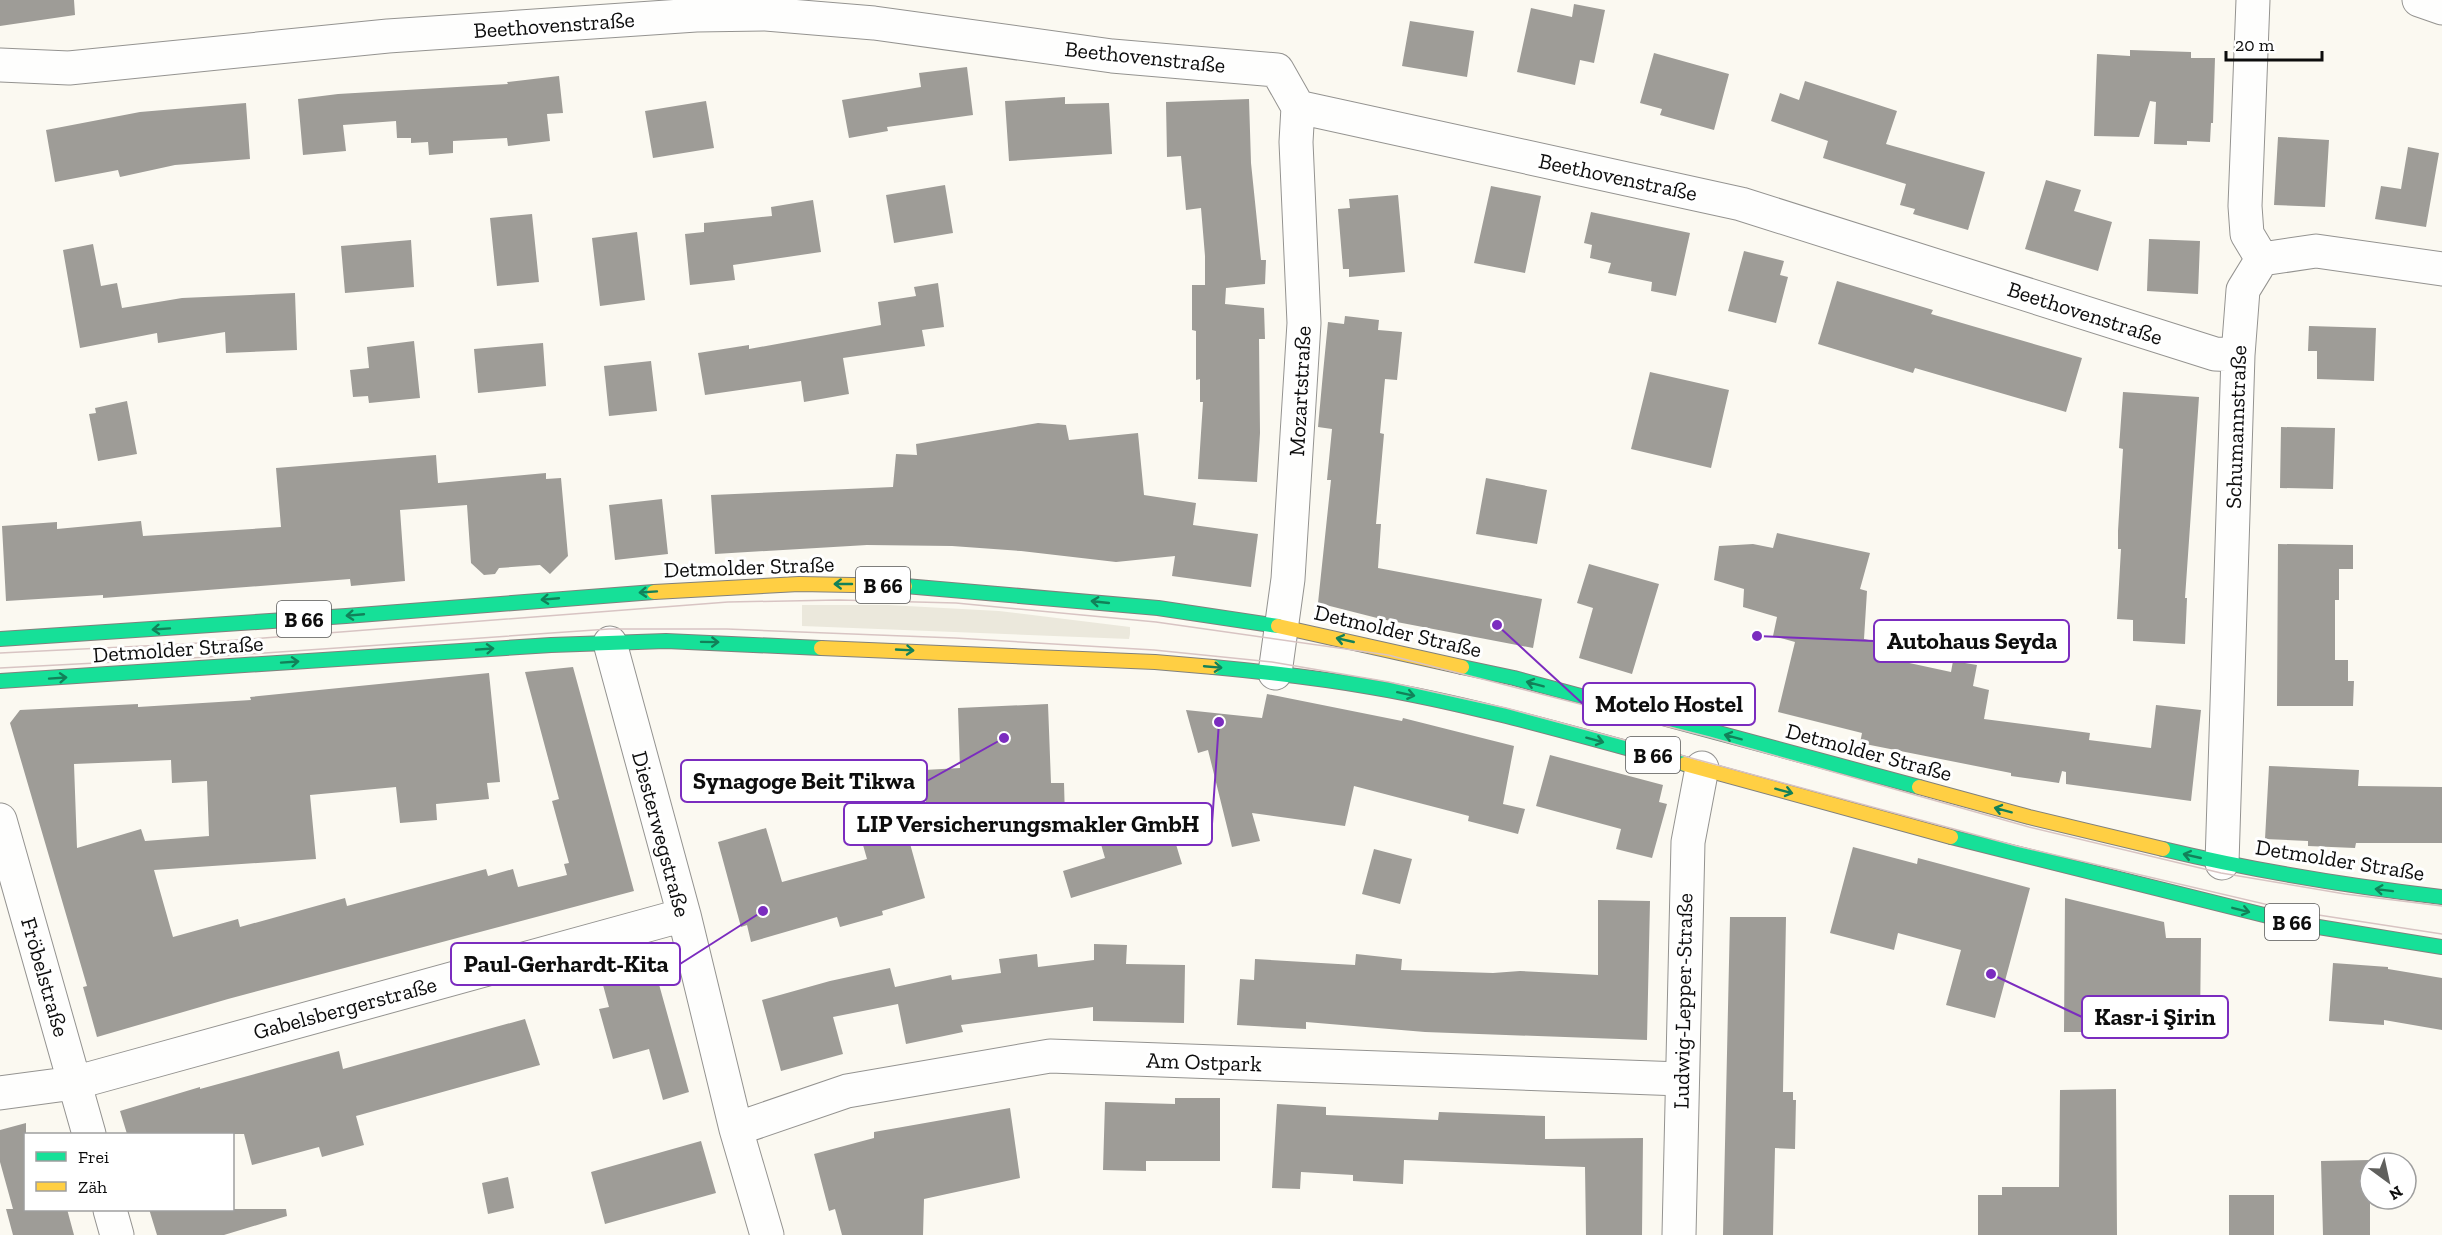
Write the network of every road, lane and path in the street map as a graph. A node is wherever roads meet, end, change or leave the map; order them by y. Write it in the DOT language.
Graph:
graph roads {
  1 [pos="2253,0"];
  2 [pos="2419,0"];
  3 [pos="2442,8"];
  4 [pos="0,65"];
  5 [pos="1298,107"];
  6 [pos="2262,259"];
  7 [pos="2442,269"];
  8 [pos="2238,355"];
  9 [pos="608,594"];
  10 [pos="608,610"];
  11 [pos="1283,627"];
  12 [pos="609,636"];
  13 [pos="0,639"];
  14 [pos="1275,673"];
  15 [pos="0,681"];
  16 [pos="1702,768"];
  17 [pos="0,820"];
  18 [pos="2222,863"];
  19 [pos="2442,897"];
  20 [pos="684,915"];
  21 [pos="2442,947"];
  22 [pos="1681,1079"];
  23 [pos="74,1083"];
  24 [pos="0,1093"];
  25 [pos="736,1129"];
  26 [pos="89,1133"];
  27 [pos="111,1211"];
  28 [pos="117,1235"];
  29 [pos="767,1235"];
  30 [pos="1679,1235"];
  1 -- 6 [label="street"];
  2 -- 3 [label="street"];
  4 -- 5 [label="street, Beethovenstraße"];
  5 -- 8 [label="street, Beethovenstraße"];
  5 -- 11 [label="street, Mozartstraße"];
  6 -- 7 [label="street"];
  6 -- 8 [label="street, Schumannstraße"];
  8 -- 18 [label="street, Schumannstraße"];
  9 -- 10 [label="main road"];
  11 -- 9 [label="main road, Detmolder Straße / B 66, one-way"];
  9 -- 13 [label="main road, Detmolder Straße / B 66, one-way"];
  11 -- 14 [label="street, Mozartstraße"];
  18 -- 11 [label="main road, Detmolder Straße / B 66, one-way"];
  12 -- 14 [label="main road, Detmolder Straße / B 66, one-way"];
  15 -- 12 [label="main road, Detmolder Straße / B 66, one-way"];
  12 -- 20 [label="street, Diesterwegstraße"];
  14 -- 16 [label="main road, Detmolder Straße / B 66, one-way"];
  16 -- 21 [label="main road, Detmolder Straße / B 66, one-way"];
  16 -- 22 [label="street, Ludwig-Lepper-Straße"];
  17 -- 23 [label="street, Fröbelstraße"];
  19 -- 18 [label="main road, Detmolder Straße / B 66, one-way"];
  20 -- 23 [label="street, Gabelsbergerstraße"];
  20 -- 25 [label="street, Diesterwegstraße"];
  22 -- 25 [label="street, Am Ostpark"];
  22 -- 30 [label="street, Ludwig-Lepper-Straße"];
  23 -- 24 [label="street, Gabelsbergerstraße"];
  23 -- 26 [label="street, Fröbelstraße"];
  25 -- 29 [label="street, Diesterwegstraße"];
  27 -- 28 [label="street"];
}
